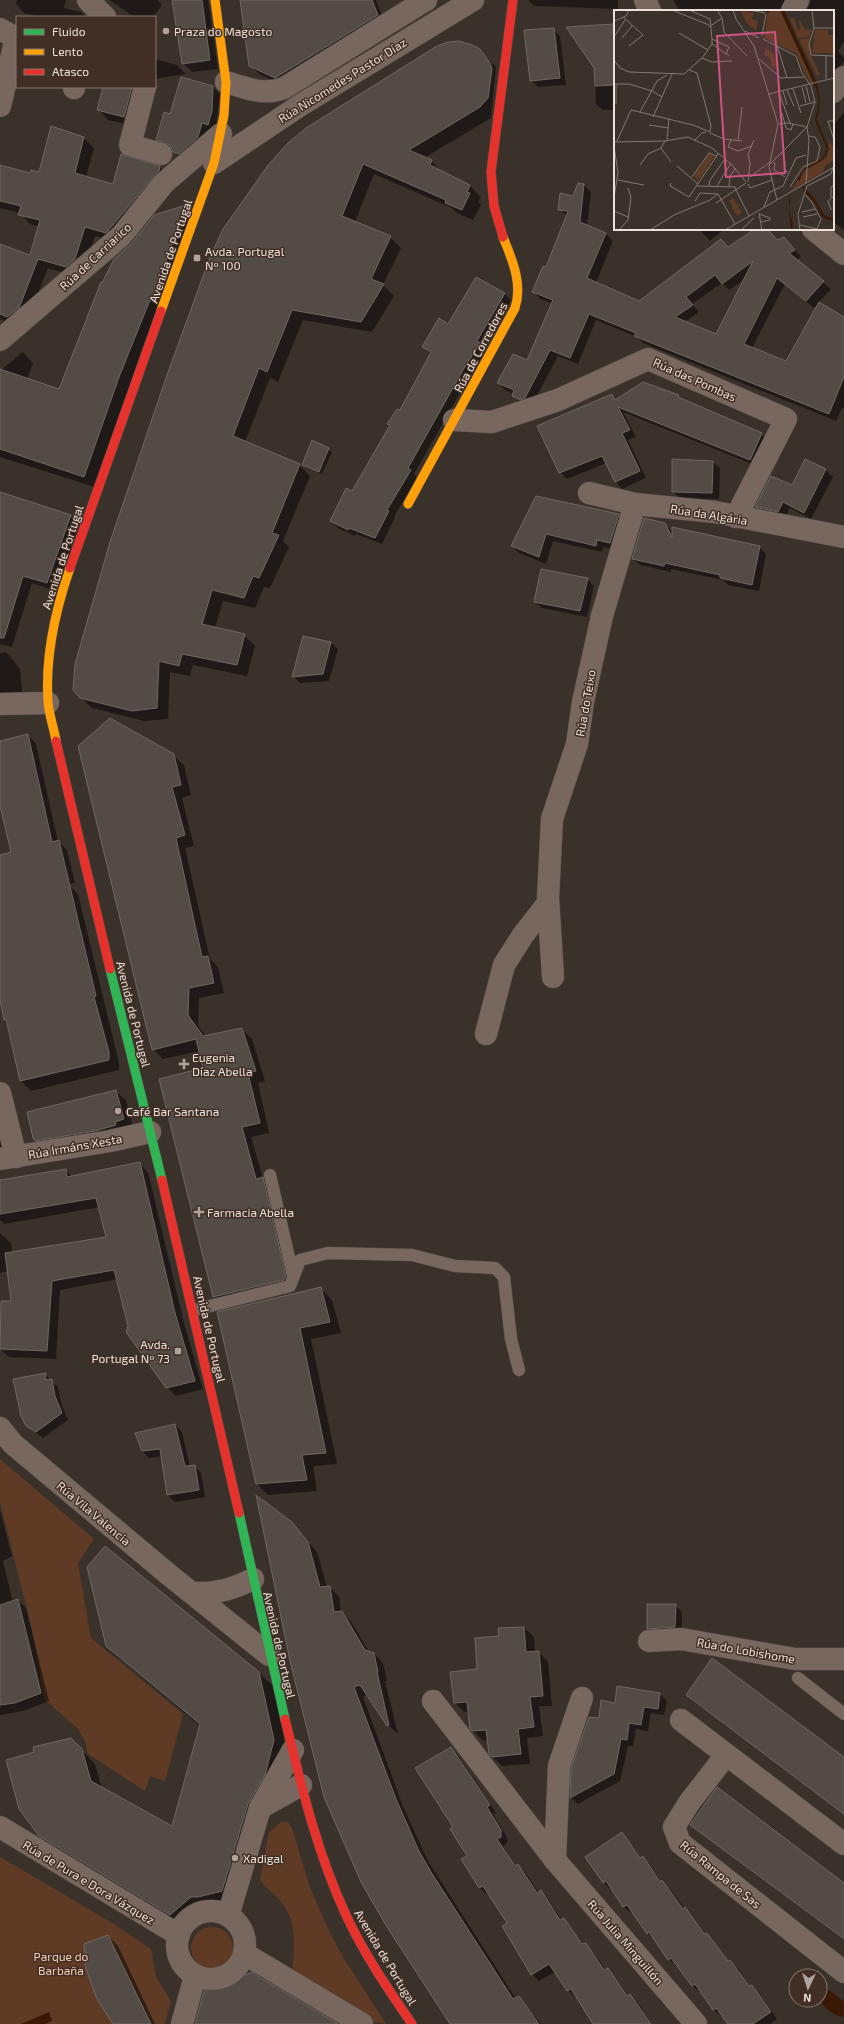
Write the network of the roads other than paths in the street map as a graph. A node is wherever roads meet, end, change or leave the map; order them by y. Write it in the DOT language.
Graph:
graph roads {
  1 [pos="215,0"];
  2 [pos="426,0"];
  3 [pos="472,0"];
  4 [pos="513,0"];
  5 [pos="645,0"];
  6 [pos="798,0"];
  7 [pos="650,10"];
  8 [pos="793,10"];
  9 [pos="0,29"];
  10 [pos="844,77"];
  11 [pos="226,82"];
  12 [pos="145,88"];
  13 [pos="834,91"];
  14 [pos="0,106"];
  15 [pos="221,134"];
  16 [pos="161,154"];
  17 [pos="214,163"];
  18 [pos="814,230"];
  19 [pos="844,254"];
  20 [pos="0,340"];
  21 [pos="454,420"];
  22 [pos="589,493"];
  23 [pos="408,504"];
  24 [pos="635,504"];
  25 [pos="736,517"];
  26 [pos="837,536"];
  27 [pos="48,703"];
  28 [pos="0,704"];
  29 [pos="548,903"];
  30 [pos="553,977"];
  31 [pos="486,1034"];
  32 [pos="0,1093"];
  33 [pos="150,1132"];
  34 [pos="8,1158"];
  35 [pos="270,1175"];
  36 [pos="293,1275"];
  37 [pos="194,1310"];
  38 [pos="519,1370"];
  39 [pos="0,1428"];
  40 [pos="253,1578"];
  41 [pos="193,1593"];
  42 [pos="217,1612"];
  43 [pos="261,1617"];
  44 [pos="649,1641"];
  45 [pos="269,1655"];
  46 [pos="844,1659"];
  47 [pos="798,1678"];
  48 [pos="582,1698"];
  49 [pos="433,1701"];
  50 [pos="844,1714"];
  51 [pos="681,1720"];
  52 [pos="293,1750"];
  53 [pos="726,1755"];
  54 [pos="301,1784"];
  55 [pos="268,1804"];
  56 [pos="310,1816"];
  57 [pos="0,1827"];
  58 [pos="844,1844"];
  59 [pos="555,1860"];
  60 [pos="228,1916"];
  61 [pos="179,1935"];
  62 [pos="244,1954"];
  63 [pos="844,1972"];
  64 [pos="196,1976"];
  65 [pos="182,2024"];
  66 [pos="362,2024"];
  67 [pos="412,2024"];
  68 [pos="696,2024"];
  1 -- 11 [label="street, Avenida de Portugal"];
  2 -- 11 [label="street, Rúa Nicomedes Pastor Díaz"];
  3 -- 17 [label="street, Rúa Nicomedes Pastor Díaz"];
  4 -- 21 [label="street, Rúa de Corredores"];
  5 -- 7 [label="street"];
  6 -- 8 [label="street"];
  9 -- 14 [label="street"];
  10 -- 13 [label="street"];
  11 -- 15 [label="street, Avenida de Portugal"];
  12 -- 16 [label="street"];
  15 -- 17 [label="street, Avenida de Portugal"];
  15 -- 20 [label="street, Rúa de Carriarico"];
  17 -- 27 [label="street, Avenida de Portugal"];
  18 -- 19 [label="street"];
  21 -- 23 [label="street, Rúa de Corredores"];
  21 -- 25 [label="street, Rúa das Pombas"];
  22 -- 24 [label="street, Rúa da Algária"];
  24 -- 25 [label="street, Rúa da Algária"];
  24 -- 29 [label="street, Rúa do Teixo"];
  25 -- 26 [label="street, Rúa da Algária"];
  27 -- 28 [label="street"];
  27 -- 33 [label="street, Avenida de Portugal"];
  29 -- 30 [label="street, Rúa do Teixo"];
  29 -- 31 [label="street"];
  32 -- 34 [label="street"];
  33 -- 34 [label="street, Rúa Irmáns Xesta"];
  33 -- 37 [label="street, Avenida de Portugal"];
  35 -- 36 [label="lane"];
  36 -- 37 [label="lane"];
  36 -- 38 [label="lane"];
  37 -- 40 [label="street, Avenida de Portugal"];
  39 -- 41 [label="street, Rúa Vila Valencia"];
  40 -- 41 [label="street"];
  40 -- 43 [label="street, Avenida de Portugal"];
  41 -- 42 [label="street, Rúa Vila Valencia"];
  42 -- 43 [label="street"];
  42 -- 45 [label="street, Rúa Vila Valencia"];
  43 -- 45 [label="street, Avenida de Portugal"];
  44 -- 46 [label="street, Rúa do Lobishome"];
  45 -- 52 [label="street, Avenida de Portugal"];
  47 -- 50 [label="lane"];
  48 -- 59 [label="street"];
  49 -- 59 [label="street, Rúa Julia Minguillón"];
  51 -- 53 [label="street"];
  52 -- 54 [label="street, Avenida de Portugal"];
  52 -- 55 [label="street"];
  53 -- 58 [label="street"];
  53 -- 63 [label="street, Rúa Rampa de Sas"];
  54 -- 55 [label="street"];
  54 -- 56 [label="street, Avenida de Portugal"];
  55 -- 56 [label="street"];
  55 -- 60 [label="street"];
  56 -- 67 [label="street, Avenida de Portugal"];
  57 -- 61 [label="street, Rúa de Pura e Dora Vázquez"];
  59 -- 68 [label="street, Rúa Julia Minguillón"];
  60 -- 61 [label="street"];
  60 -- 62 [label="street"];
  61 -- 64 [label="street"];
  62 -- 64 [label="street"];
  62 -- 66 [label="street"];
  64 -- 65 [label="street"];
}
